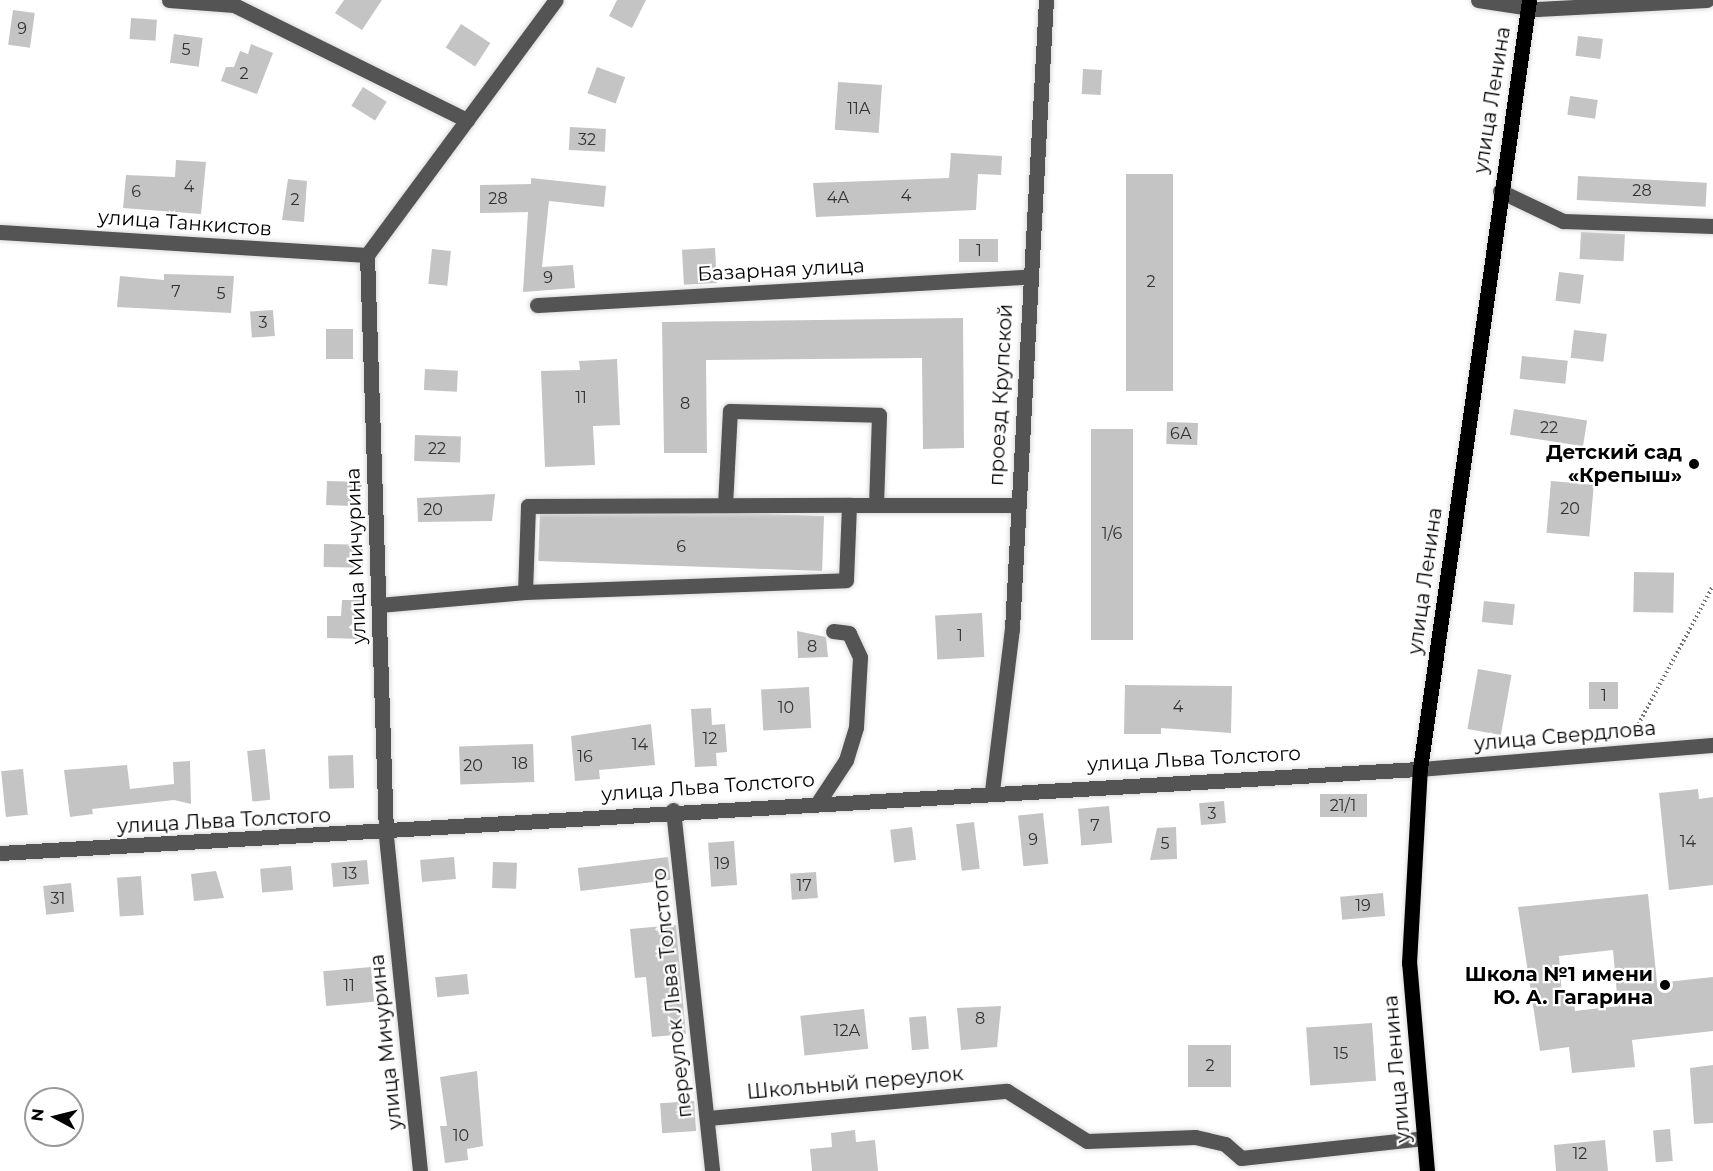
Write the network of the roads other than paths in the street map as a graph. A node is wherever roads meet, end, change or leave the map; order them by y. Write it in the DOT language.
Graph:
graph roads {
  1 [pos="169,0"];
  2 [pos="556,0"];
  3 [pos="1046,0"];
  4 [pos="1478,0"];
  5 [pos="1707,0"];
  6 [pos="234,2"];
  7 [pos="1528,4"];
  8 [pos="467,120"];
  9 [pos="1500,191"];
  10 [pos="1713,226"];
  11 [pos="0,232"];
  12 [pos="367,255"];
  13 [pos="1027,277"];
  14 [pos="537,305"];
  15 [pos="725,505"];
  16 [pos="849,505"];
  17 [pos="876,505"];
  18 [pos="1017,505"];
  19 [pos="525,592"];
  20 [pos="379,605"];
  21 [pos="833,631"];
  22 [pos="1713,745"];
  23 [pos="1420,769"];
  24 [pos="992,791"];
  25 [pos="819,801"];
  26 [pos="673,810"];
  27 [pos="386,834"];
  28 [pos="0,853"];
  29 [pos="708,1118"];
  30 [pos="1424,1138"];
  31 [pos="420,1171"];
  32 [pos="712,1171"];
  33 [pos="1427,1171"];
  1 -- 6 [label="street"];
  2 -- 8 [label="street"];
  3 -- 13 [label="street, проезд Крупской"];
  4 -- 7 [label="street"];
  5 -- 7 [label="street"];
  6 -- 8 [label="street"];
  7 -- 9 [label="main road, улица Ленина"];
  8 -- 12 [label="street"];
  9 -- 10 [label="street"];
  9 -- 23 [label="main road, улица Ленина"];
  11 -- 12 [label="street, улица Танкистов"];
  12 -- 20 [label="street, улица Мичурина"];
  13 -- 14 [label="street, Базарная улица"];
  13 -- 18 [label="street, проезд Крупской"];
  15 -- 16 [label="street"];
  15 -- 17 [label="street"];
  15 -- 19 [label="street"];
  16 -- 17 [label="street"];
  16 -- 19 [label="street"];
  17 -- 18 [label="street"];
  18 -- 24 [label="street, проезд Крупской"];
  19 -- 20 [label="street"];
  20 -- 27 [label="street, улица Мичурина"];
  21 -- 25 [label="street"];
  22 -- 23 [label="street, улица Свердлова"];
  23 -- 24 [label="street, улица Льва Толстого"];
  23 -- 30 [label="main road, улица Ленина"];
  24 -- 25 [label="street, улица Льва Толстого"];
  25 -- 26 [label="street, улица Льва Толстого"];
  26 -- 27 [label="street, улица Льва Толстого"];
  26 -- 29 [label="street, переулок Льва Толстого"];
  27 -- 28 [label="street, улица Льва Толстого"];
  27 -- 31 [label="street, улица Мичурина"];
  29 -- 30 [label="street, Школьный переулок"];
  29 -- 32 [label="street, переулок Льва Толстого"];
  30 -- 33 [label="main road, улица Ленина"];
}
